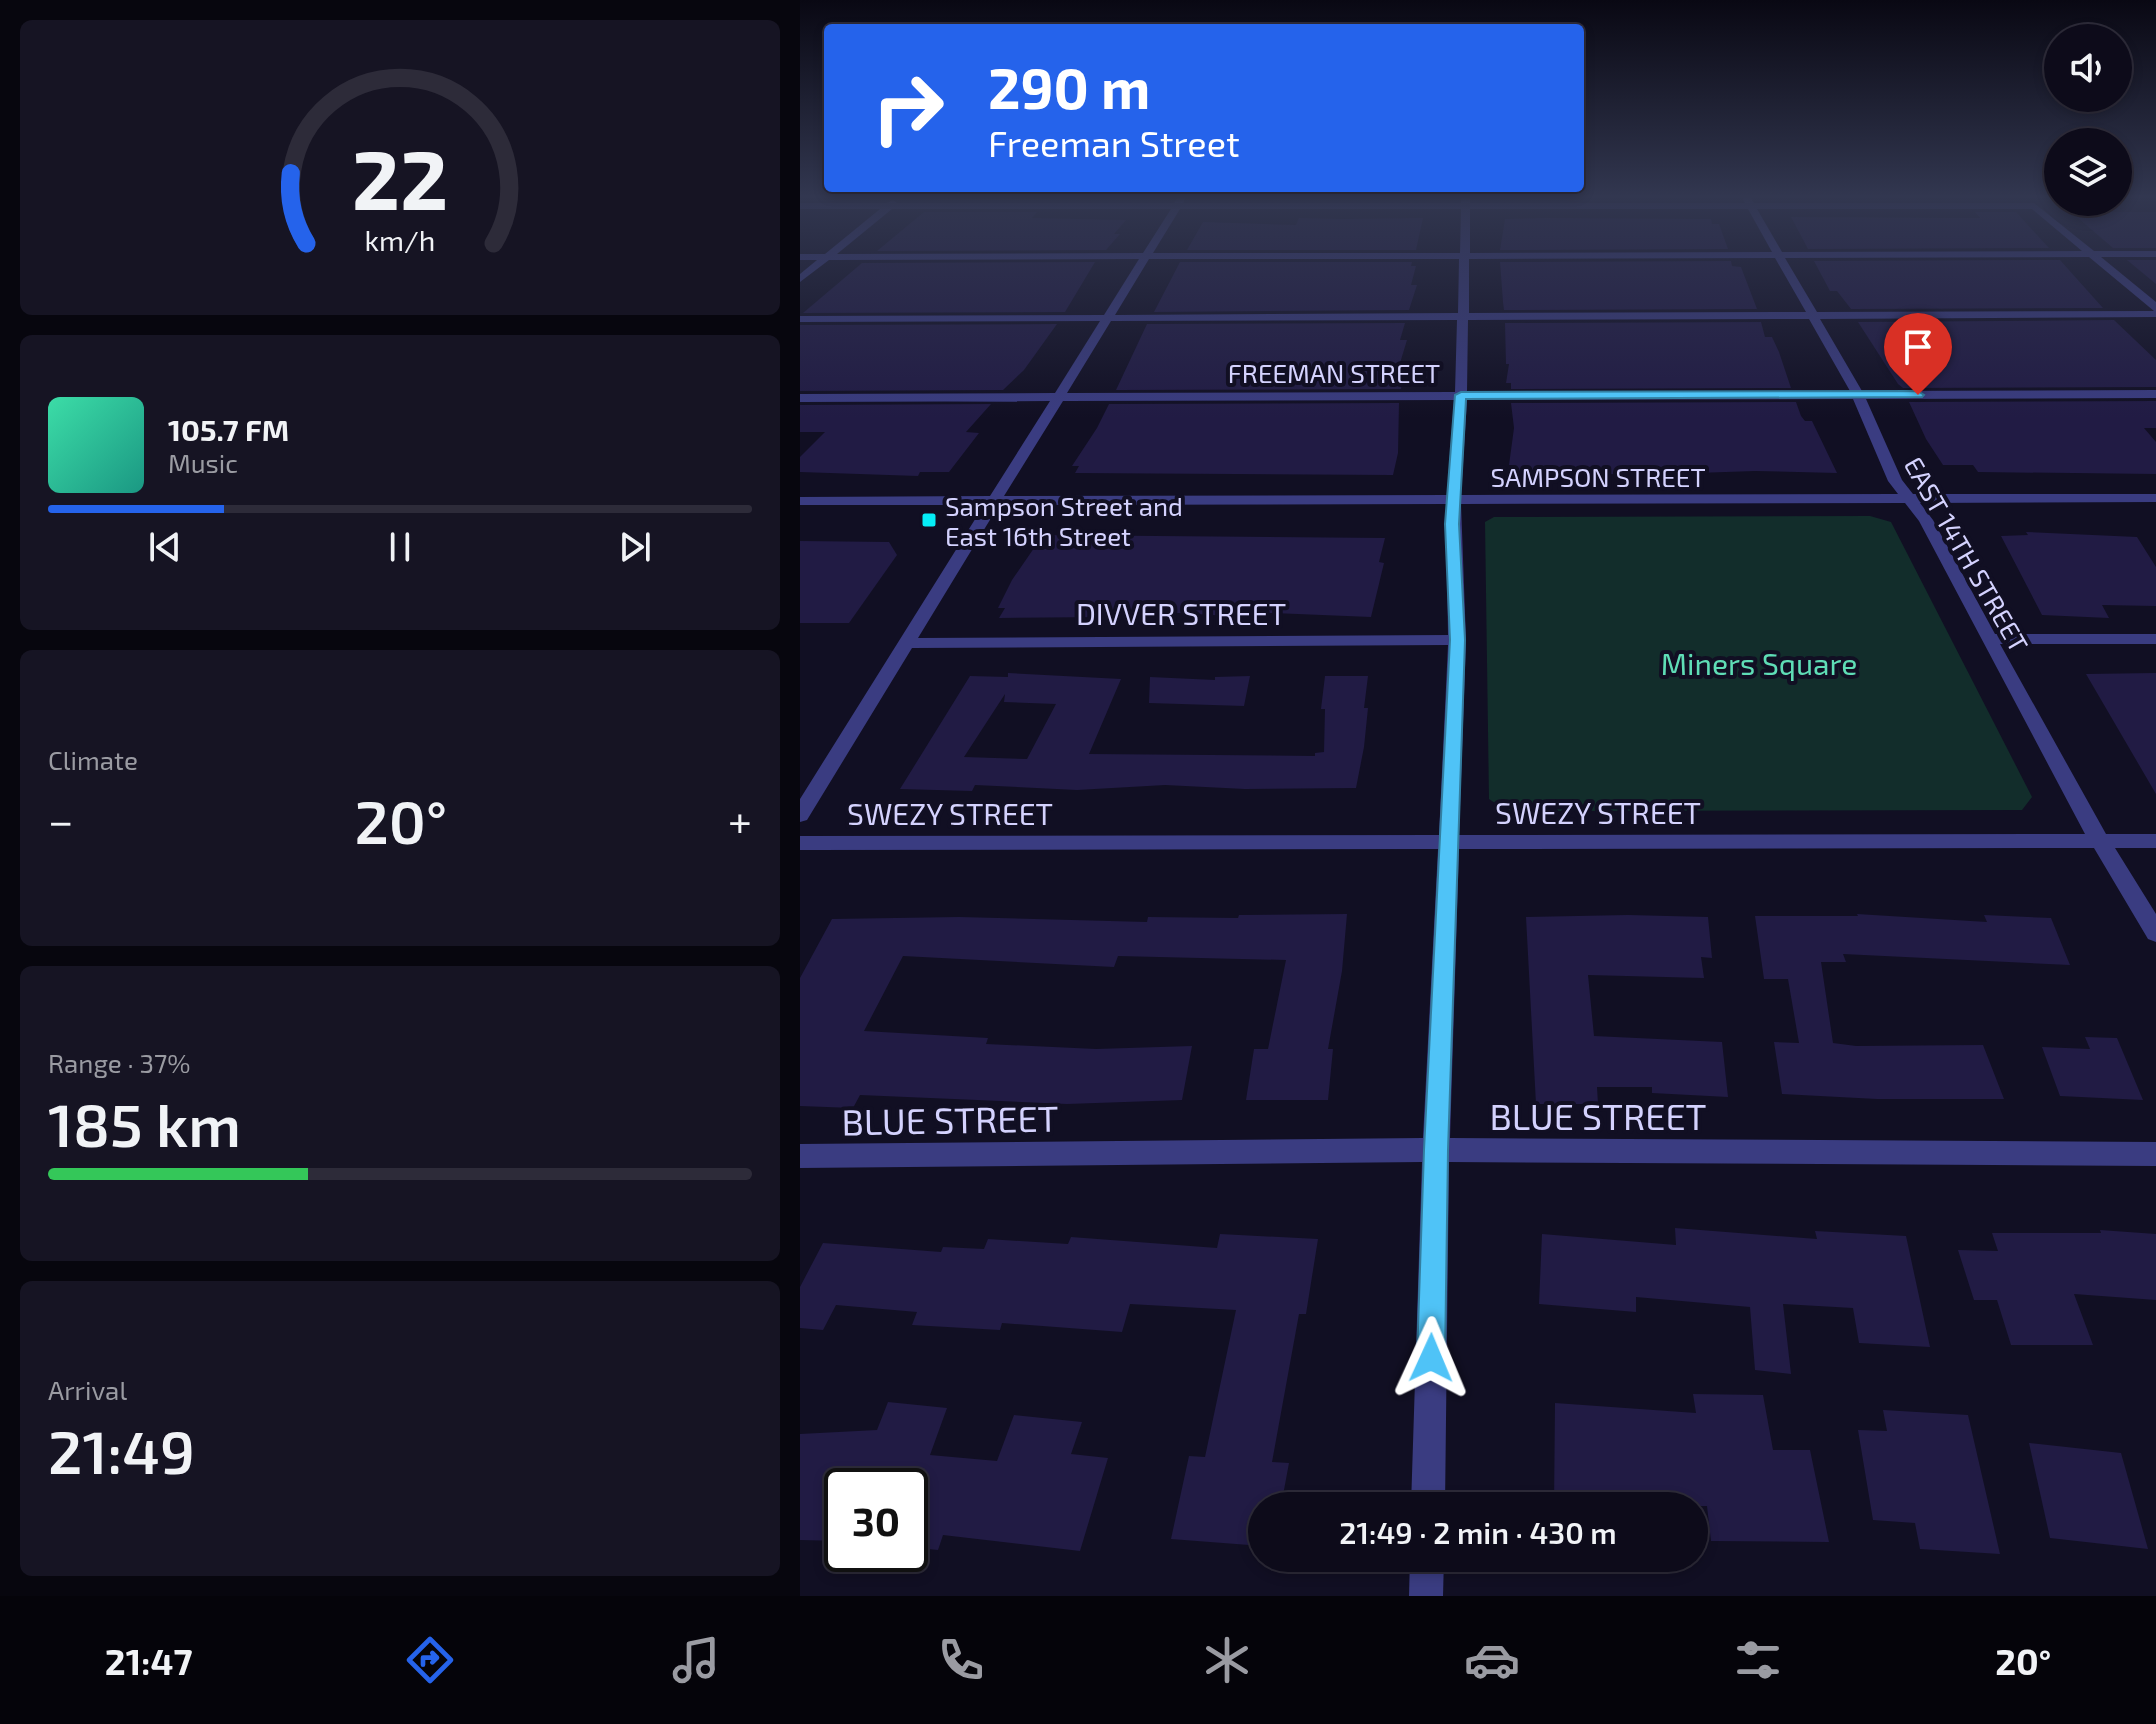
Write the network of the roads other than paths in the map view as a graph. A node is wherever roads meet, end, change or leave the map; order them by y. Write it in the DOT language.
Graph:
graph roads {
  1 [pos="1136,269"];
  2 [pos="1465,269"];
  3 [pos="1787,269"];
  4 [pos="2110,269"];
  5 [pos="2156,311"];
  6 [pos="1813,314"];
  7 [pos="1464,315"];
  8 [pos="800,319"];
  9 [pos="1105,320"];
  10 [pos="2156,394"];
  11 [pos="1461,395"];
  12 [pos="1858,395"];
  13 [pos="800,398"];
  14 [pos="1057,398"];
  15 [pos="2156,498"];
  16 [pos="1453,500"];
  17 [pos="1911,500"];
  18 [pos="800,501"];
  19 [pos="993,502"];
  20 [pos="1989,639"];
  21 [pos="2156,639"];
  22 [pos="1457,640"];
  23 [pos="906,643"];
  24 [pos="800,815"];
  25 [pos="2100,841"];
  26 [pos="2156,841"];
  27 [pos="1450,842"];
  28 [pos="800,843"];
  29 [pos="2156,933"];
  30 [pos="1436,1150"];
  31 [pos="2156,1154"];
  32 [pos="800,1156"];
  33 [pos="1428,1492"];
  34 [pos="1427,1572"];
  35 [pos="1426,1596"];
  1 -- 9 [label="street"];
  2 -- 7 [label="street"];
  3 -- 6 [label="street, EAST 14TH STREET"];
  4 -- 5 [label="street"];
  5 -- 6 [label="street"];
  6 -- 7 [label="street"];
  6 -- 12 [label="street, EAST 14TH STREET"];
  7 -- 9 [label="street"];
  7 -- 11 [label="street"];
  8 -- 9 [label="street"];
  9 -- 14 [label="street"];
  10 -- 12 [label="street, FREEMAN STREET"];
  11 -- 12 [label="street, FREEMAN STREET"];
  11 -- 14 [label="street, FREEMAN STREET"];
  11 -- 16 [label="street"];
  12 -- 17 [label="street, EAST 14TH STREET"];
  13 -- 14 [label="street, FREEMAN STREET"];
  14 -- 19 [label="street"];
  15 -- 17 [label="street, SAMPSON STREET"];
  16 -- 17 [label="street, SAMPSON STREET"];
  16 -- 19 [label="street, SAMPSON STREET"];
  16 -- 22 [label="street"];
  17 -- 20 [label="street, EAST 14TH STREET"];
  18 -- 19 [label="street, SAMPSON STREET"];
  19 -- 23 [label="street"];
  20 -- 21 [label="street"];
  20 -- 25 [label="street, EAST 14TH STREET"];
  22 -- 23 [label="street, DIVVER STREET"];
  22 -- 27 [label="street"];
  23 -- 24 [label="street"];
  25 -- 26 [label="street, SWEZY STREET"];
  25 -- 27 [label="street, SWEZY STREET"];
  25 -- 29 [label="street, EAST 14TH STREET"];
  27 -- 28 [label="street, SWEZY STREET"];
  27 -- 30 [label="street"];
  30 -- 31 [label="street, BLUE STREET"];
  30 -- 32 [label="street, BLUE STREET"];
  30 -- 33 [label="street"];
  34 -- 35 [label="street"];
}
